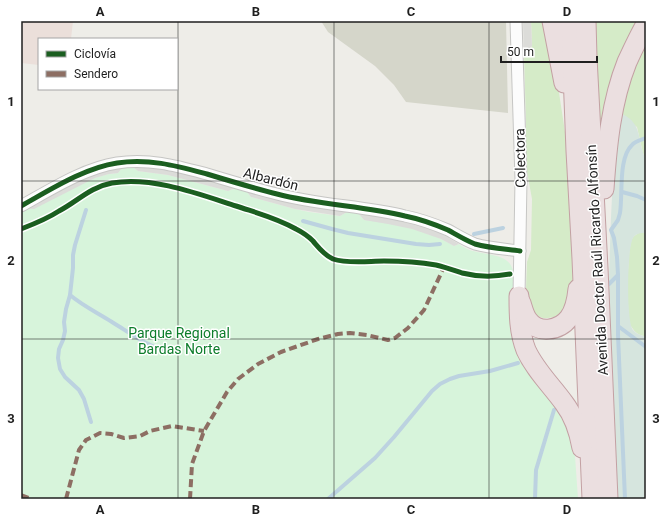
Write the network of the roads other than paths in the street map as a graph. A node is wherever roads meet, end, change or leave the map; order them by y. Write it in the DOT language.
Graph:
graph roads {
  1 [pos="516,21"];
  2 [pos="552,21"];
  3 [pos="571,21"];
  4 [pos="586,21"];
  5 [pos="646,24"];
  6 [pos="576,151"];
  7 [pos="21,206"];
  8 [pos="520,251"];
  9 [pos="590,263"];
  10 [pos="519,296"];
  11 [pos="597,499"];
  1 -- 8 [label="street, Colectora"];
  2 -- 6 [label="highway"];
  3 -- 6 [label="highway, Avenida Doctor Raúl Ricardo Alfonsín"];
  4 -- 9 [label="highway, Avenida Doctor Raúl Ricardo Alfonsín"];
  5 -- 9 [label="highway"];
  6 -- 9 [label="highway, Avenida Doctor Raúl Ricardo Alfonsín"];
  7 -- 8 [label="street, Albardón"];
  8 -- 10 [label="street, Colectora"];
  9 -- 10 [label="highway"];
  9 -- 11 [label="highway, Avenida Doctor Raúl Ricardo Alfonsín"];
  10 -- 11 [label="highway"];
}
